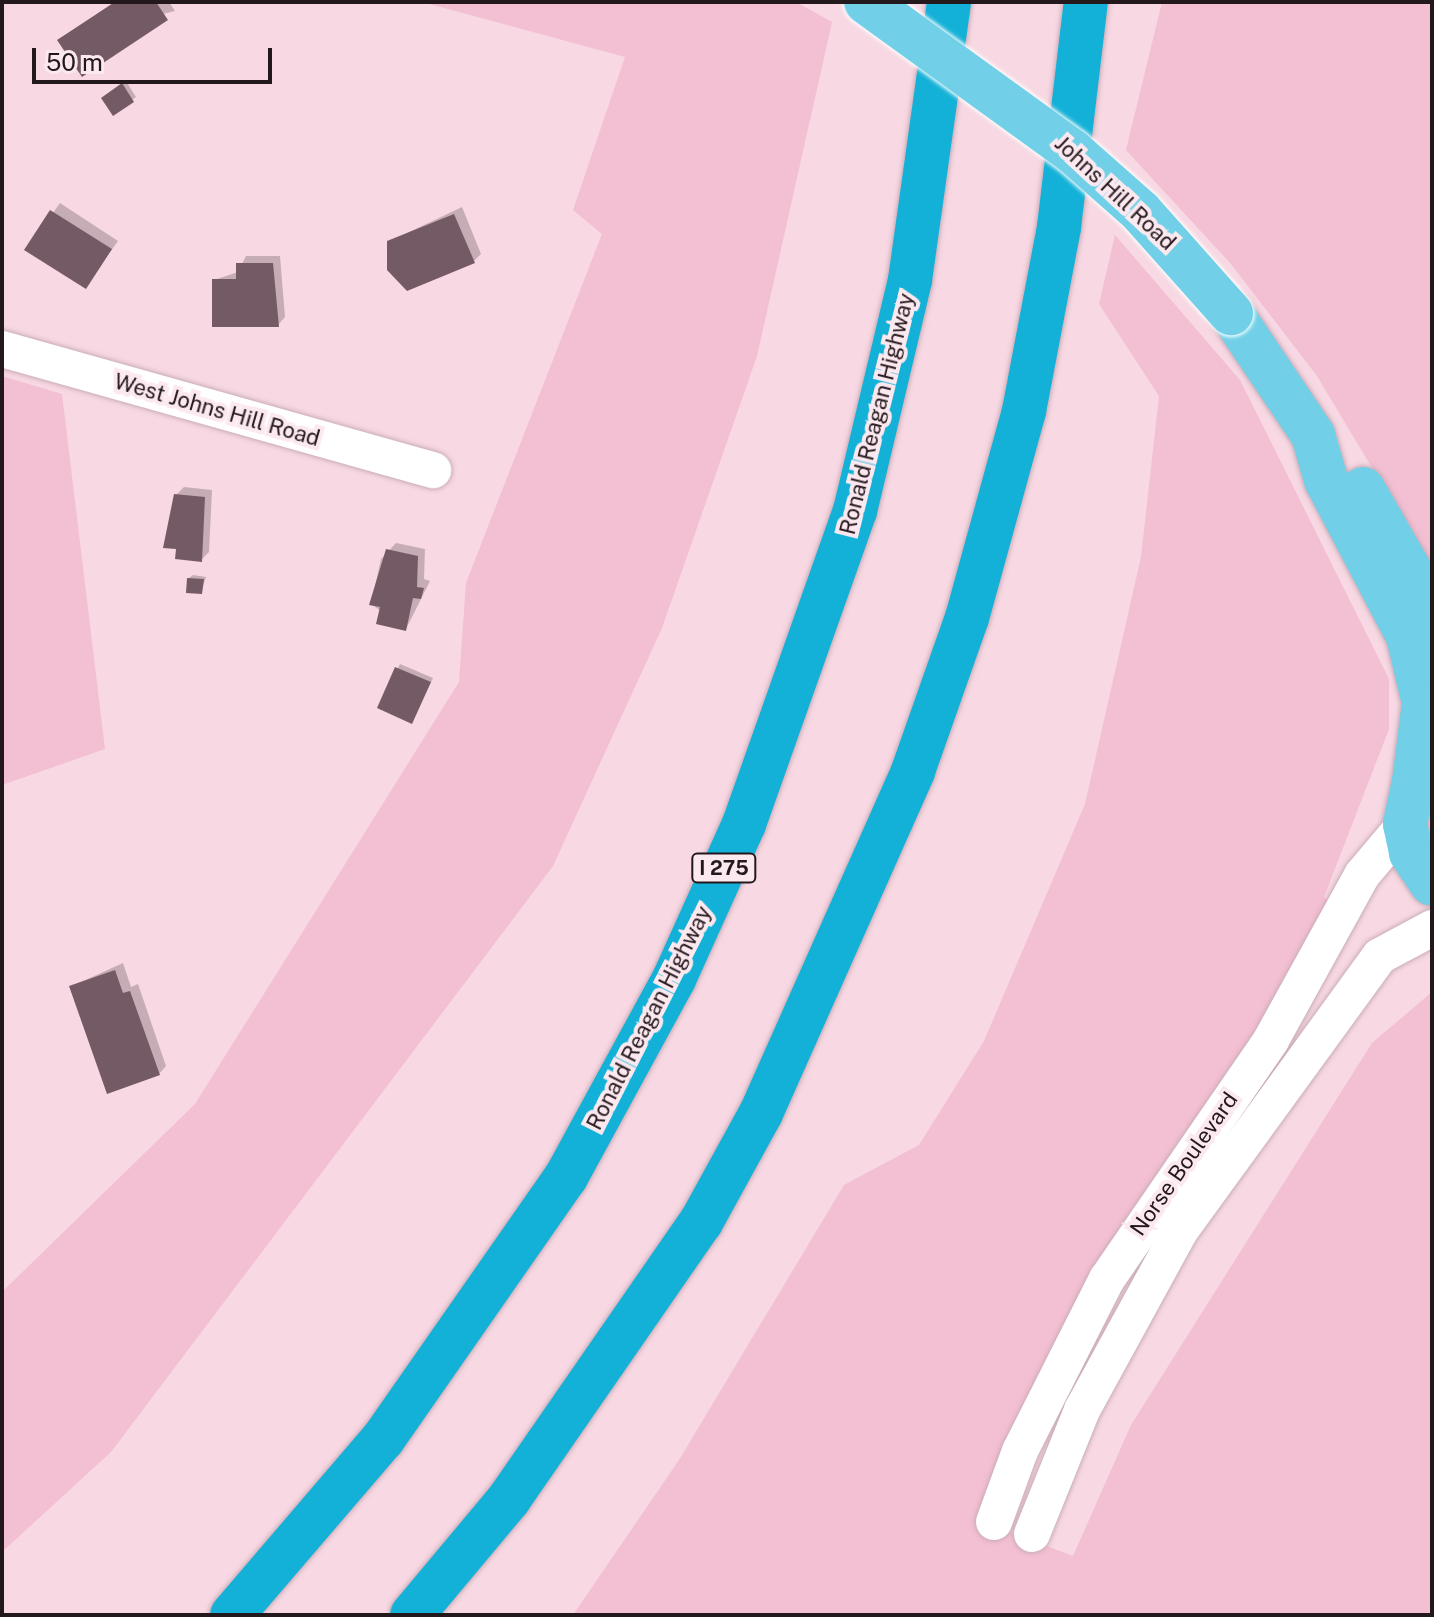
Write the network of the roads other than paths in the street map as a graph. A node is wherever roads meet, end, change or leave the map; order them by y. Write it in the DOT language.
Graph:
graph roads {
  1 [pos="866,2"];
  2 [pos="949,2"];
  3 [pos="1086,2"];
  4 [pos="2,349"];
  5 [pos="1313,435"];
  6 [pos="433,470"];
  7 [pos="1432,609"];
  8 [pos="1423,768"];
  9 [pos="1405,824"];
  10 [pos="1432,884"];
  11 [pos="1432,928"];
  12 [pos="994,1522"];
  13 [pos="1032,1534"];
  14 [pos="232,1615"];
  15 [pos="412,1615"];
  1 -- 5 [label="main road, Johns Hill Road, bridge"];
  2 -- 14 [label="highway, Ronald Reagan Highway / I 275"];
  3 -- 15 [label="highway"];
  4 -- 6 [label="street, West Johns Hill Road"];
  5 -- 7 [label="main road, Johns Hill Road"];
  5 -- 8 [label="main road, Johns Hill Road"];
  8 -- 9 [label="main road, Johns Hill Road"];
  9 -- 10 [label="main road"];
  9 -- 12 [label="street, Norse Boulevard"];
  11 -- 13 [label="street, Norse Boulevard"];
}
